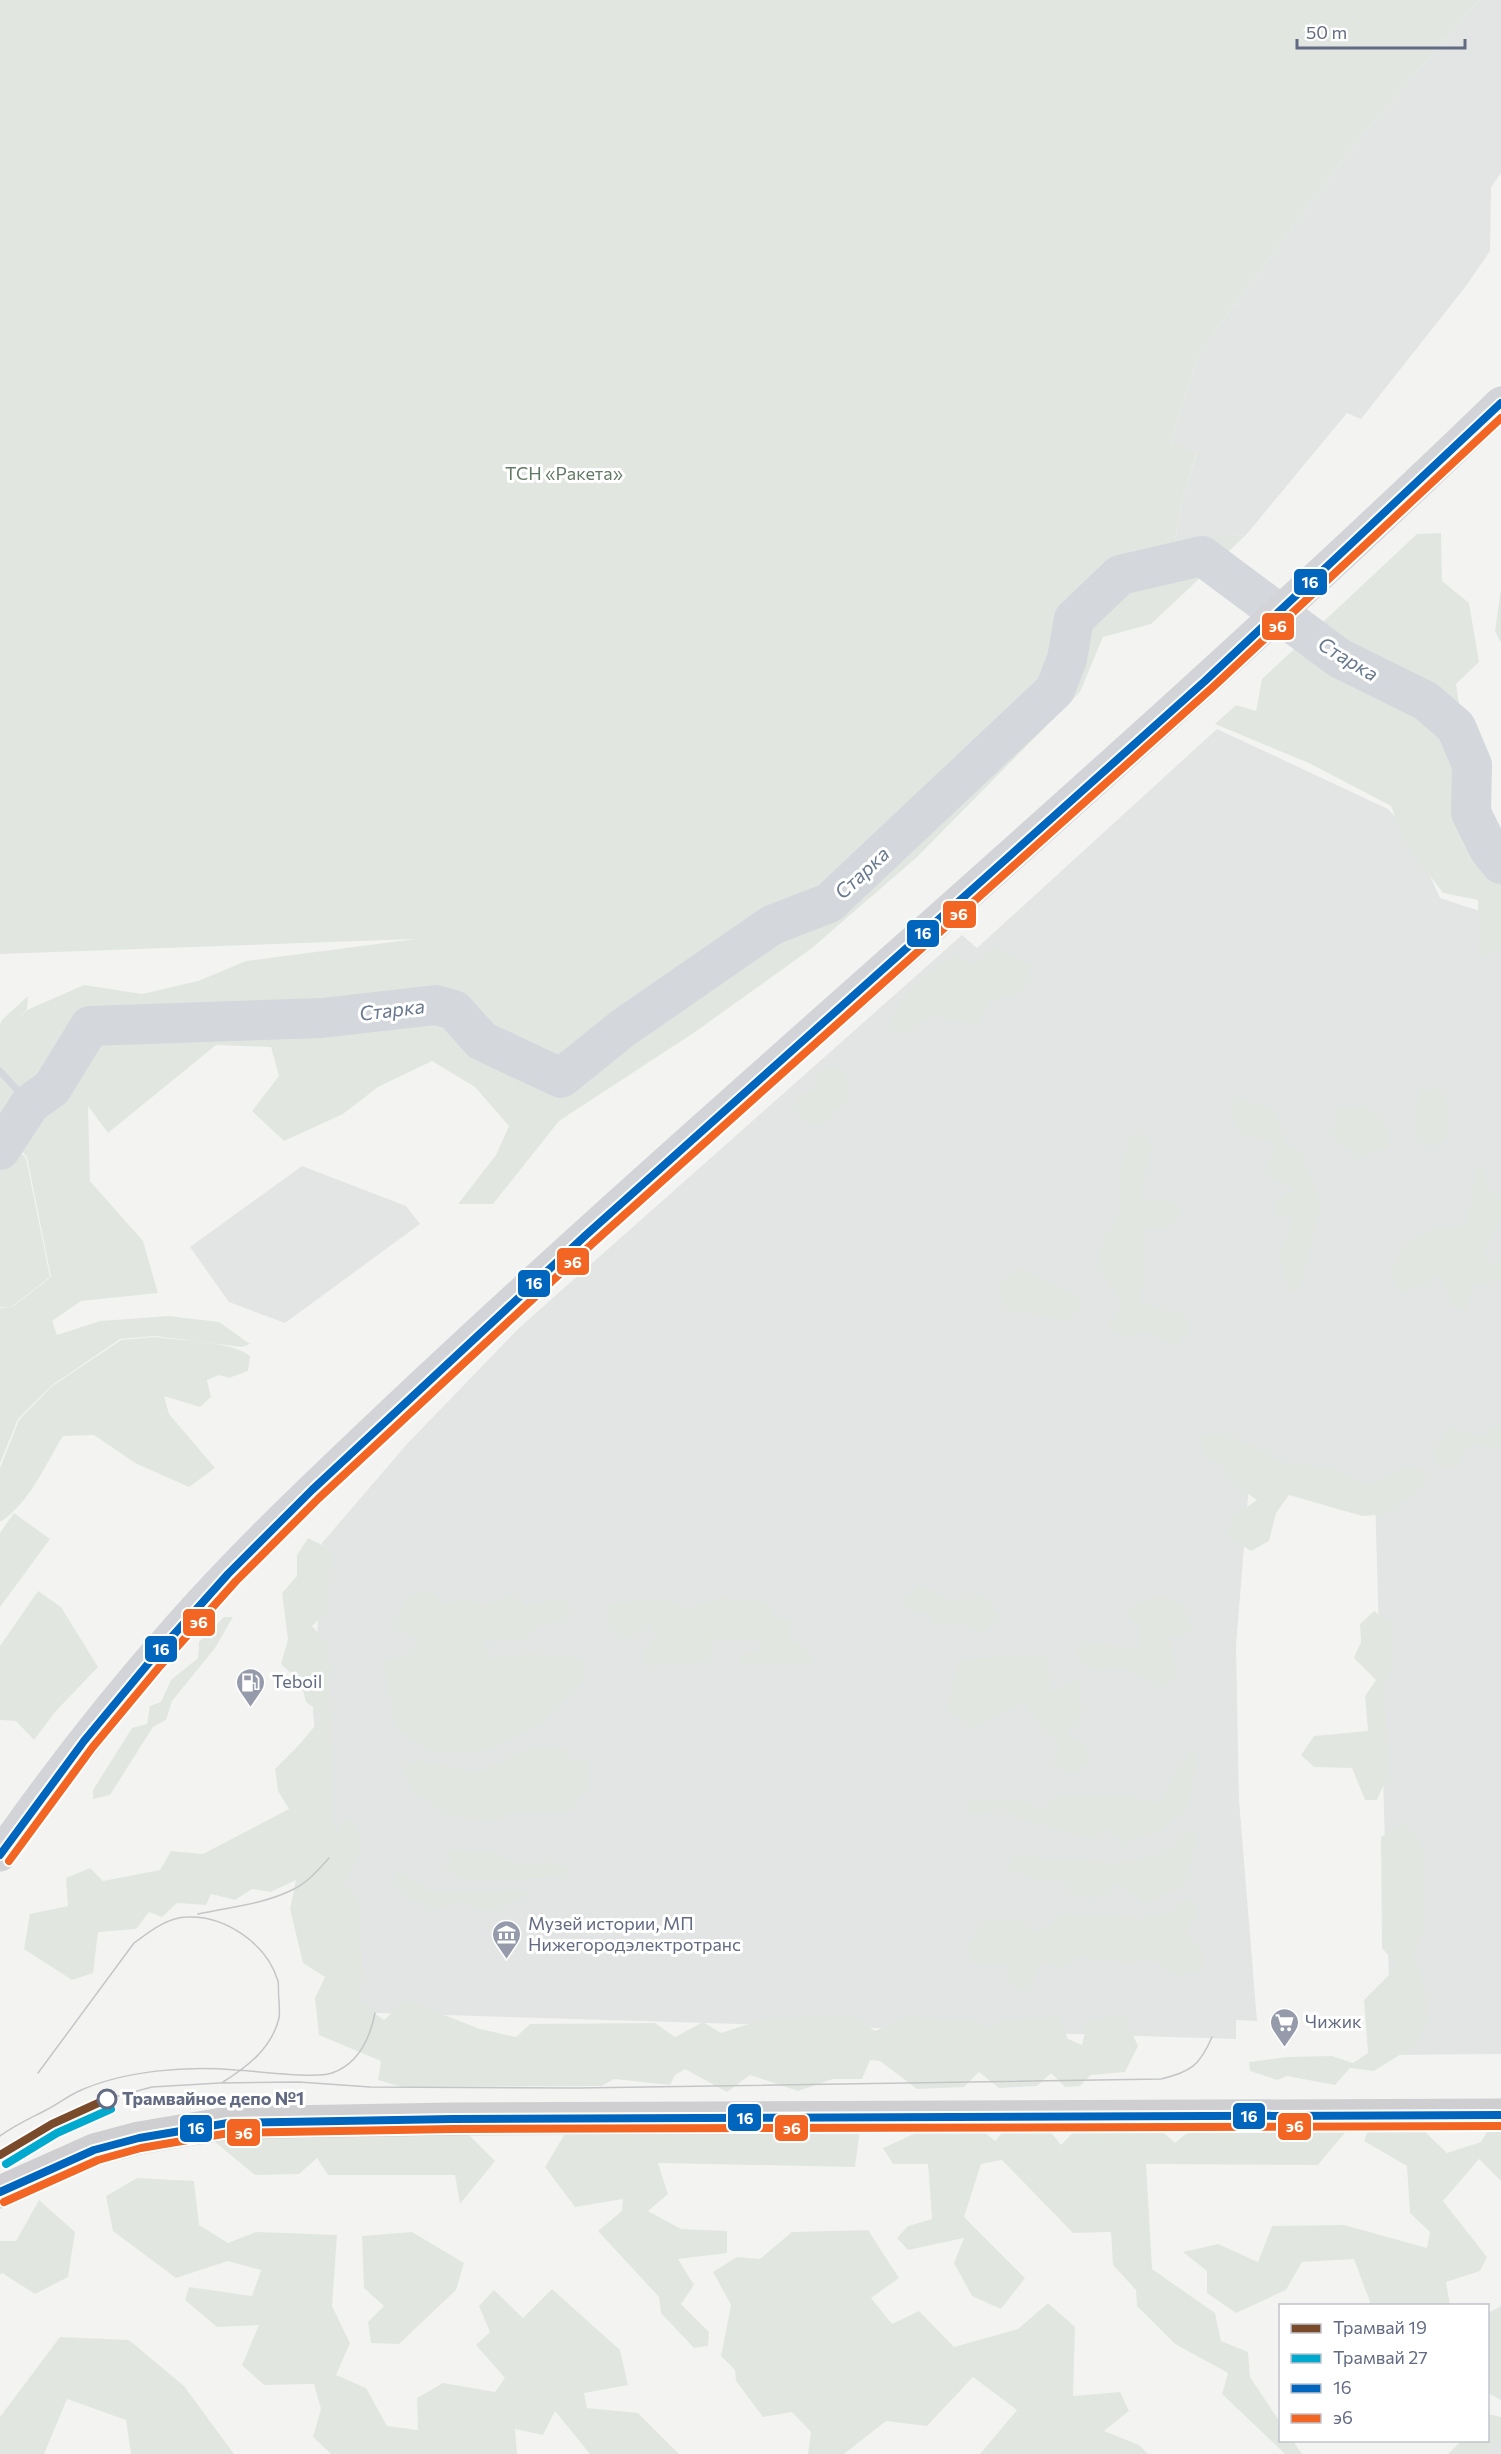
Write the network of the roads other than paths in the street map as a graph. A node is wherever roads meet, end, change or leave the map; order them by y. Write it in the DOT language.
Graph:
graph roads {
  1 [pos="1501,403"];
  2 [pos="0,1855"];
  3 [pos="1501,2115"];
  4 [pos="0,2192"];
  1 -- 2 [label="main road"];
  3 -- 4 [label="street"];
}
